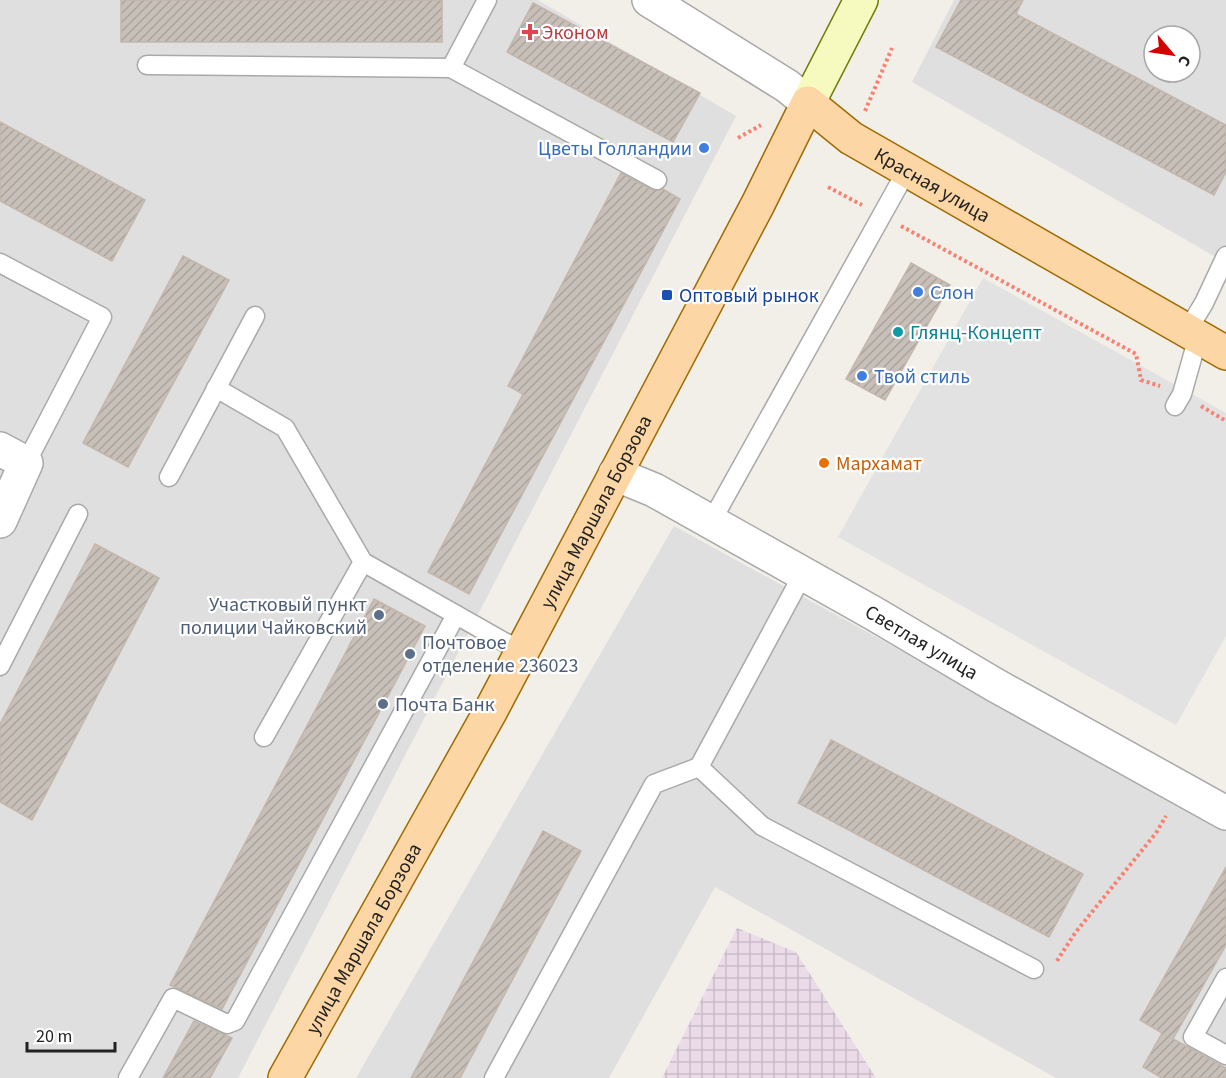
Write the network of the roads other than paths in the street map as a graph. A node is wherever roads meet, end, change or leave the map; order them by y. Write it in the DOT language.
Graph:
graph roads {
  1 [pos="488,0"];
  2 [pos="649,0"];
  3 [pos="861,0"];
  4 [pos="147,65"];
  5 [pos="451,68"];
  6 [pos="808,103"];
  7 [pos="907,170"];
  8 [pos="657,180"];
  9 [pos="1226,256"];
  10 [pos="0,262"];
  11 [pos="255,316"];
  12 [pos="1204,340"];
  13 [pos="216,388"];
  14 [pos="1178,400"];
  15 [pos="13,456"];
  16 [pos="615,474"];
  17 [pos="169,477"];
  18 [pos="78,514"];
  19 [pos="0,521"];
  20 [pos="711,522"];
  21 [pos="363,562"];
  22 [pos="803,574"];
  23 [pos="456,615"];
  24 [pos="522,648"];
  25 [pos="0,666"];
  26 [pos="264,737"];
  27 [pos="699,767"];
  28 [pos="1226,813"];
  29 [pos="1035,969"];
  30 [pos="1226,978"];
  31 [pos="1226,1055"];
  32 [pos="128,1078"];
  33 [pos="285,1078"];
  34 [pos="494,1078"];
  1 -- 5 [label="lane"];
  2 -- 6 [label="street, Красная улица"];
  3 -- 6 [label="main road, улица Маршала Борзова"];
  4 -- 5 [label="lane"];
  5 -- 8 [label="lane"];
  6 -- 7 [label="main road, Красная улица"];
  6 -- 16 [label="main road, улица Маршала Борзова"];
  7 -- 12 [label="main road, Красная улица"];
  7 -- 20 [label="lane"];
  9 -- 12 [label="lane"];
  10 -- 15 [label="lane"];
  11 -- 13 [label="lane"];
  12 -- 14 [label="lane"];
  13 -- 17 [label="lane"];
  13 -- 21 [label="lane"];
  15 -- 19 [label="street"];
  16 -- 20 [label="street, Светлая улица"];
  16 -- 24 [label="main road, улица Маршала Борзова"];
  18 -- 25 [label="lane"];
  20 -- 22 [label="street, Светлая улица"];
  21 -- 23 [label="lane"];
  21 -- 26 [label="lane"];
  22 -- 27 [label="lane"];
  22 -- 28 [label="street, Светлая улица"];
  23 -- 24 [label="lane"];
  23 -- 32 [label="lane"];
  24 -- 33 [label="main road, улица Маршала Борзова"];
  27 -- 29 [label="lane"];
  27 -- 34 [label="lane"];
  30 -- 31 [label="lane"];
}
